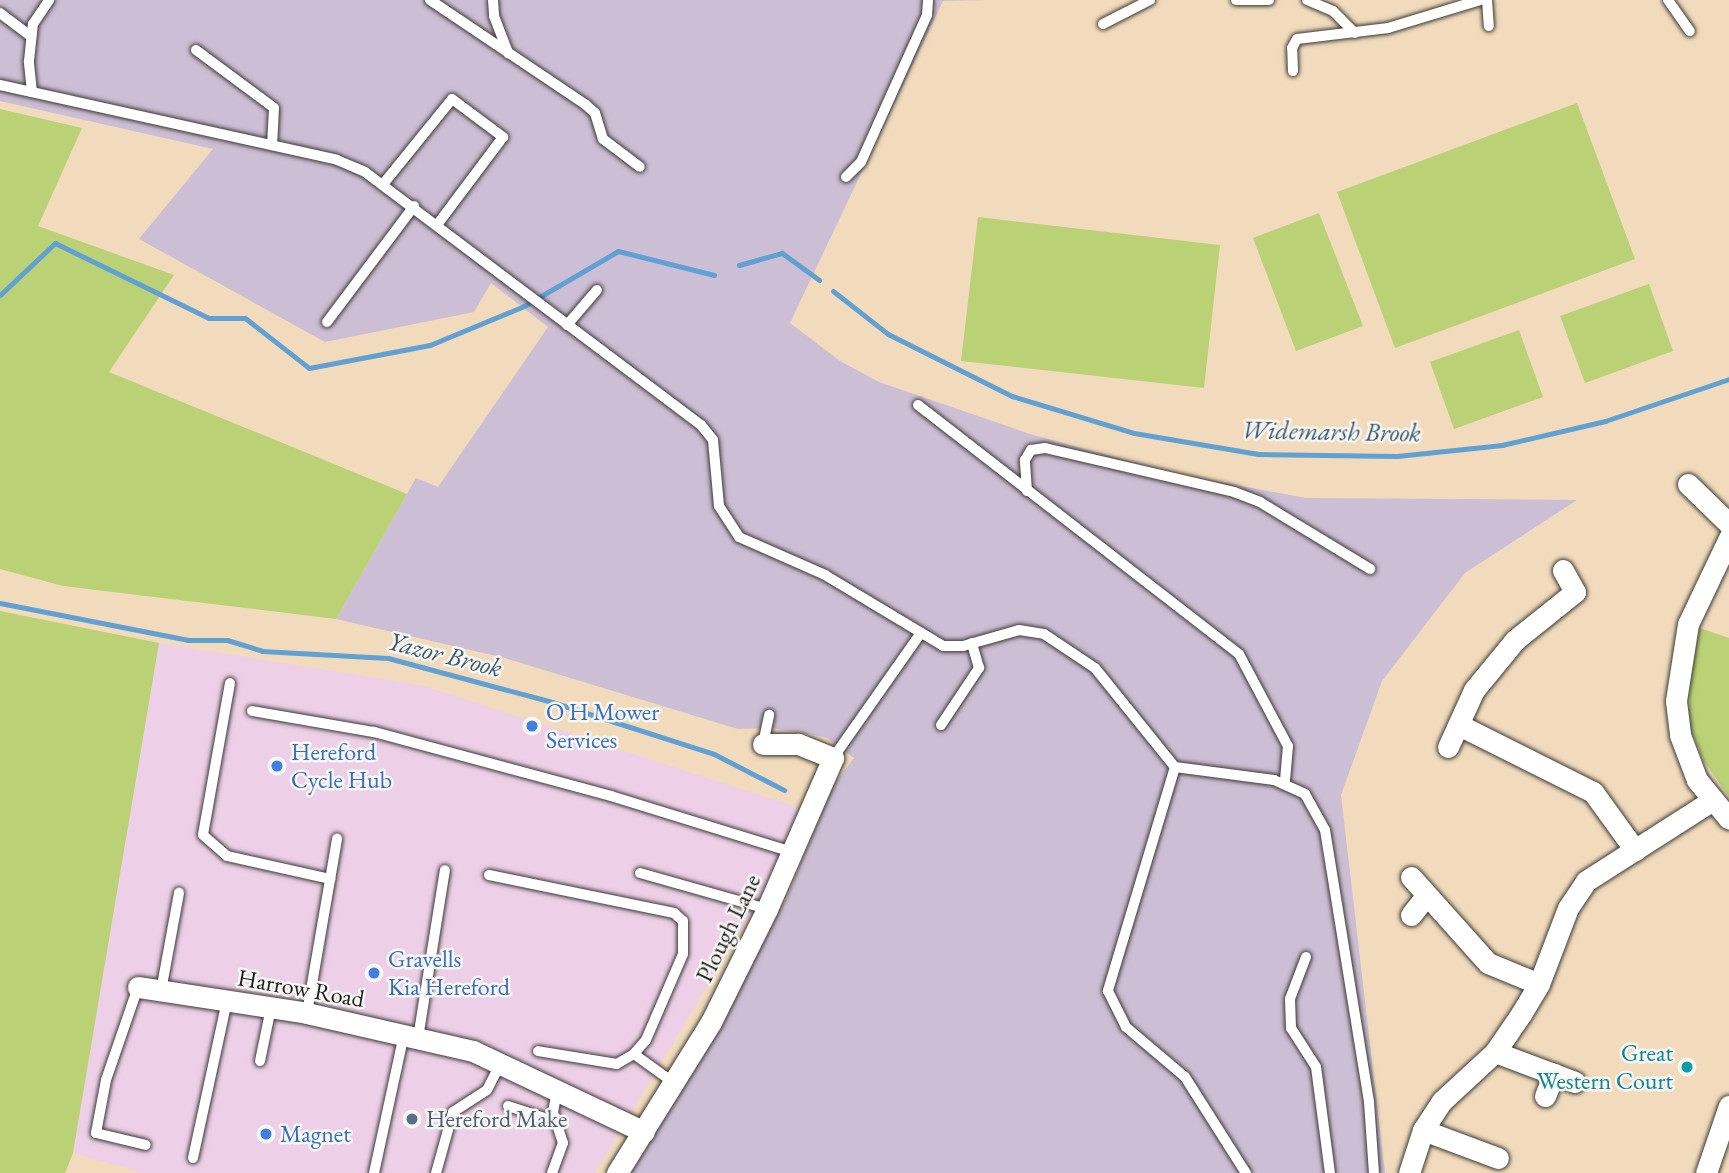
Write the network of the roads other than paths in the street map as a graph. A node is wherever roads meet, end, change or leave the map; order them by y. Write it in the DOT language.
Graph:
graph roads {
  1 [pos="50,0"];
  2 [pos="430,0"];
  3 [pos="493,0"];
  4 [pos="928,0"];
  5 [pos="1150,0"];
  6 [pos="1236,0"];
  7 [pos="1269,0"];
  8 [pos="1307,0"];
  9 [pos="1480,0"];
  10 [pos="1487,0"];
  11 [pos="1668,0"];
  12 [pos="0,13"];
  13 [pos="1103,24"];
  14 [pos="1489,26"];
  15 [pos="1690,31"];
  16 [pos="1355,33"];
  17 [pos="31,36"];
  18 [pos="196,50"];
  19 [pos="508,53"];
  20 [pos="1293,71"];
  21 [pos="0,85"];
  22 [pos="32,92"];
  23 [pos="272,145"];
  24 [pos="640,167"];
  25 [pos="846,177"];
  26 [pos="384,183"];
  27 [pos="414,206"];
  28 [pos="437,225"];
  29 [pos="597,290"];
  30 [pos="327,322"];
  31 [pos="568,325"];
  32 [pos="918,405"];
  33 [pos="1688,484"];
  34 [pos="1027,491"];
  35 [pos="1729,524"];
  36 [pos="1726,549"];
  37 [pos="1370,569"];
  38 [pos="1563,570"];
  39 [pos="921,633"];
  40 [pos="972,643"];
  41 [pos="230,683"];
  42 [pos="251,711"];
  43 [pos="769,715"];
  44 [pos="941,725"];
  45 [pos="1459,725"];
  46 [pos="763,744"];
  47 [pos="1448,747"];
  48 [pos="833,758"];
  49 [pos="1175,767"];
  50 [pos="1285,784"];
  51 [pos="1711,801"];
  52 [pos="1729,819"];
  53 [pos="337,839"];
  54 [pos="1634,850"];
  55 [pos="792,852"];
  56 [pos="445,870"];
  57 [pos="640,873"];
  58 [pos="489,875"];
  59 [pos="1411,877"];
  60 [pos="330,879"];
  61 [pos="179,893"];
  62 [pos="1425,897"];
  63 [pos="767,909"];
  64 [pos="1411,915"];
  65 [pos="1306,957"];
  66 [pos="1539,984"];
  67 [pos="138,987"];
  68 [pos="161,990"];
  69 [pos="227,1001"];
  70 [pos="271,1008"];
  71 [pos="307,1013"];
  72 [pos="411,1036"];
  73 [pos="538,1051"];
  74 [pos="1495,1052"];
  75 [pos="634,1054"];
  76 [pos="260,1062"];
  77 [pos="500,1064"];
  78 [pos="1554,1074"];
  79 [pos="1575,1082"];
  80 [pos="674,1083"];
  81 [pos="557,1091"];
  82 [pos="1545,1096"];
  83 [pos="508,1106"];
  84 [pos="1729,1106"];
  85 [pos="557,1122"];
  86 [pos="1423,1130"];
  87 [pos="644,1132"];
  88 [pos="146,1145"];
  89 [pos="193,1158"];
  90 [pos="1498,1158"];
  91 [pos="374,1173"];
  92 [pos="436,1173"];
  93 [pos="552,1173"];
  94 [pos="617,1173"];
  95 [pos="1246,1173"];
  96 [pos="1330,1173"];
  97 [pos="1374,1173"];
  98 [pos="1409,1173"];
  99 [pos="1706,1173"];
  1 -- 17 [label="lane"];
  2 -- 19 [label="lane"];
  3 -- 19 [label="lane"];
  4 -- 25 [label="lane"];
  5 -- 13 [label="lane"];
  6 -- 7 [label="lane"];
  8 -- 16 [label="lane"];
  9 -- 16 [label="lane"];
  10 -- 14 [label="lane"];
  11 -- 15 [label="lane"];
  12 -- 17 [label="lane"];
  16 -- 20 [label="lane"];
  17 -- 22 [label="lane"];
  18 -- 23 [label="lane"];
  19 -- 24 [label="lane"];
  21 -- 22 [label="lane"];
  22 -- 23 [label="lane"];
  23 -- 26 [label="lane"];
  26 -- 27 [label="lane"];
  26 -- 28 [label="lane"];
  27 -- 28 [label="lane"];
  27 -- 30 [label="lane"];
  28 -- 31 [label="lane"];
  29 -- 31 [label="lane"];
  31 -- 39 [label="lane"];
  32 -- 34 [label="lane"];
  33 -- 35 [label="street"];
  34 -- 37 [label="lane"];
  34 -- 50 [label="lane"];
  36 -- 51 [label="street"];
  38 -- 45 [label="street"];
  39 -- 40 [label="lane"];
  39 -- 48 [label="lane"];
  40 -- 44 [label="lane"];
  40 -- 49 [label="lane"];
  41 -- 60 [label="lane"];
  42 -- 55 [label="lane"];
  43 -- 46 [label="lane"];
  45 -- 47 [label="street"];
  45 -- 54 [label="street"];
  46 -- 48 [label="street"];
  48 -- 55 [label="street, Plough Lane"];
  49 -- 50 [label="lane"];
  49 -- 95 [label="lane"];
  50 -- 97 [label="lane"];
  51 -- 52 [label="street"];
  51 -- 54 [label="street"];
  53 -- 60 [label="lane"];
  54 -- 66 [label="street"];
  55 -- 63 [label="street, Plough Lane"];
  56 -- 72 [label="lane"];
  57 -- 63 [label="lane"];
  58 -- 75 [label="lane"];
  59 -- 62 [label="street"];
  60 -- 71 [label="lane"];
  61 -- 68 [label="lane"];
  62 -- 64 [label="street"];
  62 -- 66 [label="street"];
  63 -- 80 [label="street, Plough Lane"];
  65 -- 96 [label="lane"];
  66 -- 74 [label="street"];
  67 -- 68 [label="street, Harrow Road"];
  67 -- 88 [label="lane"];
  68 -- 69 [label="street, Harrow Road"];
  69 -- 70 [label="street, Harrow Road"];
  69 -- 89 [label="lane"];
  70 -- 71 [label="street, Harrow Road"];
  70 -- 76 [label="lane"];
  71 -- 72 [label="street, Harrow Road"];
  72 -- 77 [label="street, Harrow Road"];
  72 -- 91 [label="lane"];
  73 -- 75 [label="lane"];
  74 -- 78 [label="street"];
  74 -- 86 [label="street"];
  75 -- 80 [label="lane"];
  77 -- 81 [label="street, Harrow Road"];
  77 -- 92 [label="lane"];
  78 -- 79 [label="street"];
  78 -- 82 [label="street"];
  80 -- 87 [label="street, Plough Lane"];
  81 -- 85 [label="lane"];
  81 -- 87 [label="street, Harrow Road"];
  83 -- 85 [label="lane"];
  84 -- 99 [label="street"];
  85 -- 93 [label="lane"];
  86 -- 90 [label="street"];
  86 -- 98 [label="street"];
  87 -- 94 [label="street, Plough Lane"];
}
